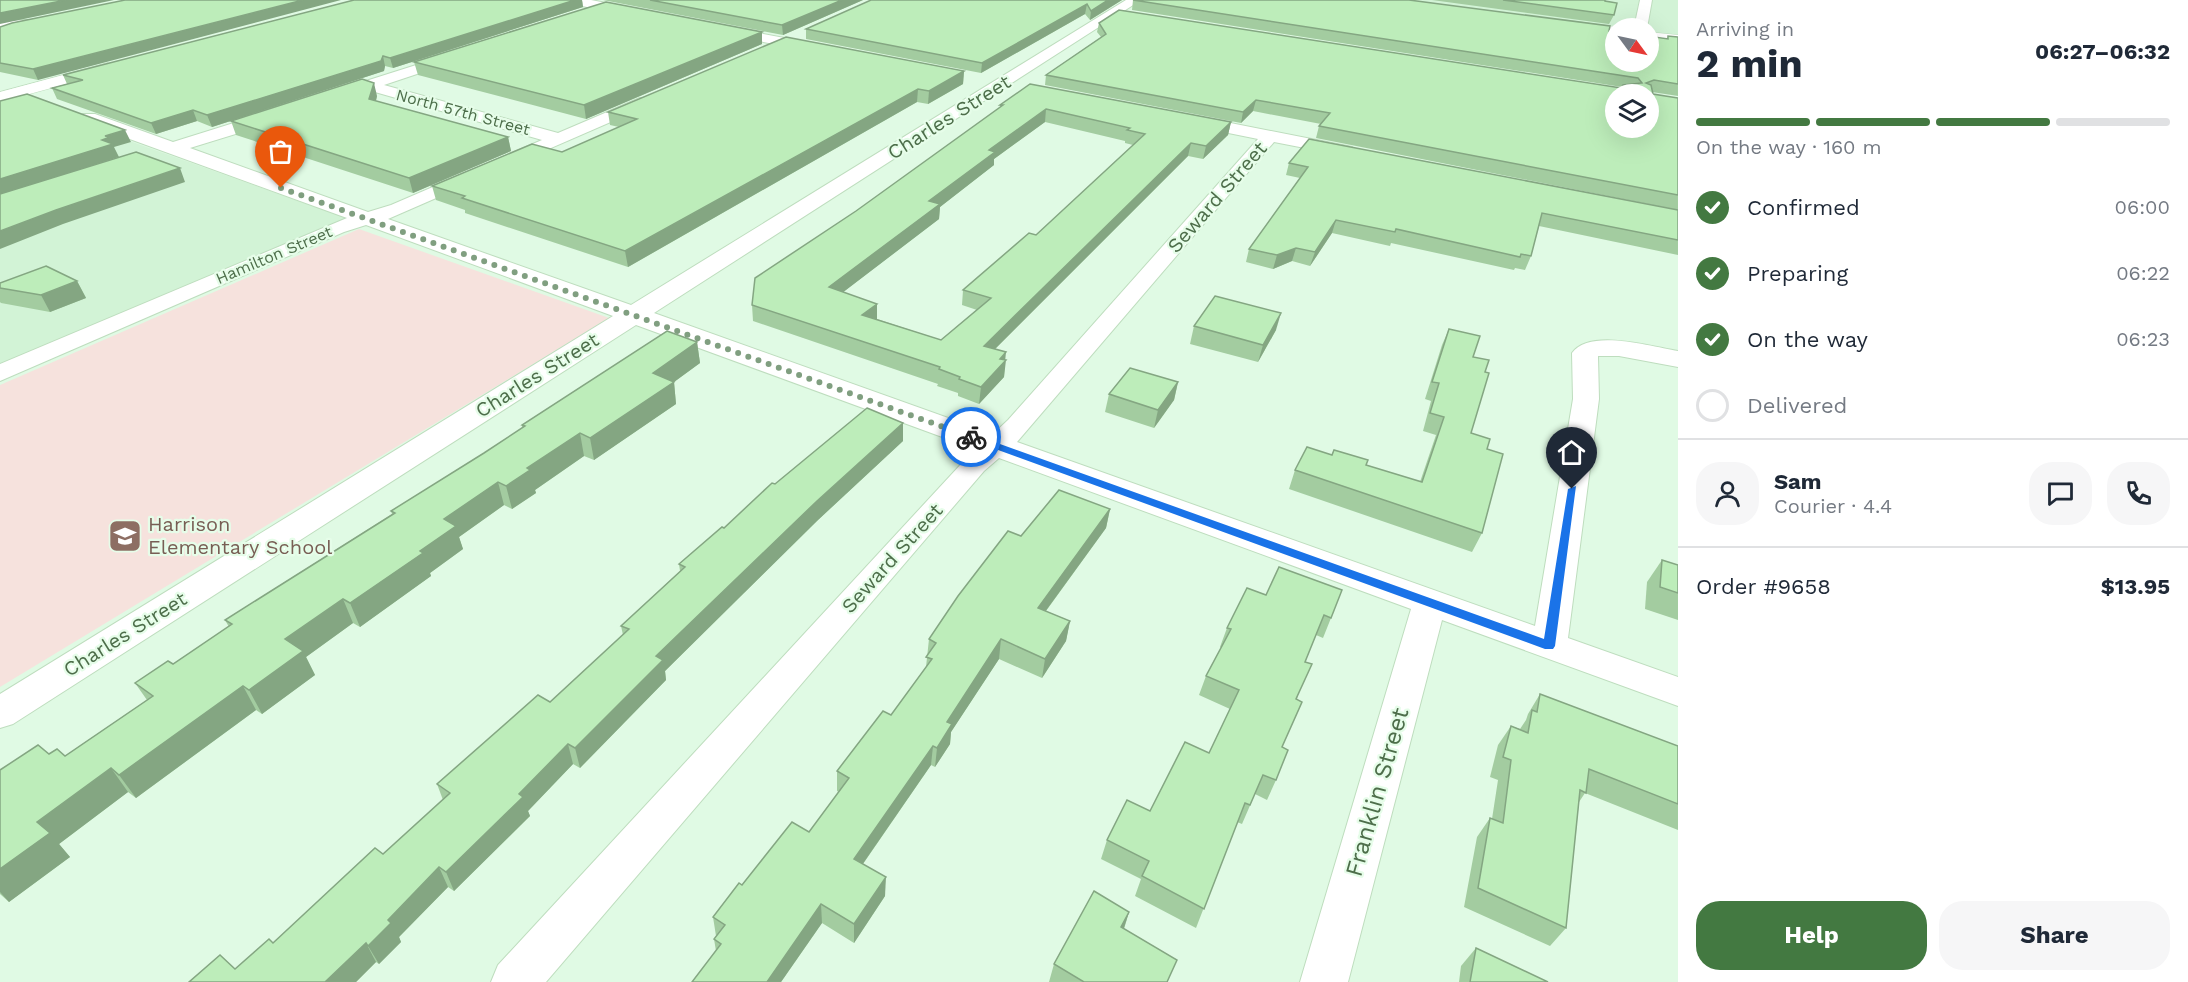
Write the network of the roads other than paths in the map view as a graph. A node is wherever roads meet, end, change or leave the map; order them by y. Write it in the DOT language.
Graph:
graph roads {
  1 [pos="572,0"];
  2 [pos="626,0"];
  3 [pos="1646,0"];
  4 [pos="606,7"];
  5 [pos="1129,10"];
  6 [pos="650,15"];
  7 [pos="574,17"];
  8 [pos="1643,18"];
  9 [pos="1547,22"];
  10 [pos="0,25"];
  11 [pos="706,26"];
  12 [pos="0,30"];
  13 [pos="1605,30"];
  14 [pos="808,31"];
  15 [pos="1659,37"];
  16 [pos="1678,40"];
  17 [pos="784,42"];
  18 [pos="829,51"];
  19 [pos="466,53"];
  20 [pos="753,55"];
  21 [pos="127,63"];
  22 [pos="367,85"];
  23 [pos="4,94"];
  24 [pos="659,95"];
  25 [pos="322,100"];
  26 [pos="288,111"];
  27 [pos="1173,116"];
  28 [pos="1270,136"];
  29 [pos="559,139"];
  30 [pos="172,148"];
  31 [pos="1363,154"];
  32 [pos="143,156"];
  33 [pos="367,219"];
  34 [pos="633,315"];
  35 [pos="1678,359"];
  36 [pos="0,373"];
  37 [pos="996,446"];
  38 [pos="1431,602"];
  39 [pos="1549,646"];
  40 [pos="1678,692"];
  41 [pos="0,713"];
  42 [pos="515,982"];
  43 [pos="1324,982"];
  1 -- 4 [label="street"];
  2 -- 4 [label="street"];
  3 -- 8 [label="street"];
  4 -- 6 [label="street"];
  4 -- 7 [label="street"];
  5 -- 34 [label="street, Charles Street"];
  9 -- 13 [label="street"];
  10 -- 12 [label="street"];
  11 -- 17 [label="street"];
  14 -- 17 [label="street"];
  15 -- 16 [label="street"];
  17 -- 18 [label="street"];
  17 -- 20 [label="street"];
  19 -- 22 [label="street"];
  21 -- 23 [label="street"];
  22 -- 25 [label="street"];
  22 -- 29 [label="street, North 57th Street"];
  23 -- 30 [label="street"];
  24 -- 29 [label="street, Hamilton Street"];
  26 -- 30 [label="street"];
  27 -- 28 [label="street"];
  28 -- 31 [label="street"];
  28 -- 37 [label="street, Seward Street"];
  29 -- 33 [label="street, Hamilton Street"];
  30 -- 32 [label="street"];
  30 -- 33 [label="street"];
  33 -- 34 [label="street"];
  33 -- 36 [label="street, Hamilton Street"];
  34 -- 37 [label="street"];
  34 -- 41 [label="street, Charles Street"];
  35 -- 39 [label="street"];
  37 -- 38 [label="street"];
  37 -- 42 [label="street, Seward Street"];
  38 -- 39 [label="street"];
  38 -- 43 [label="street, Franklin Street"];
  39 -- 40 [label="street"];
}
